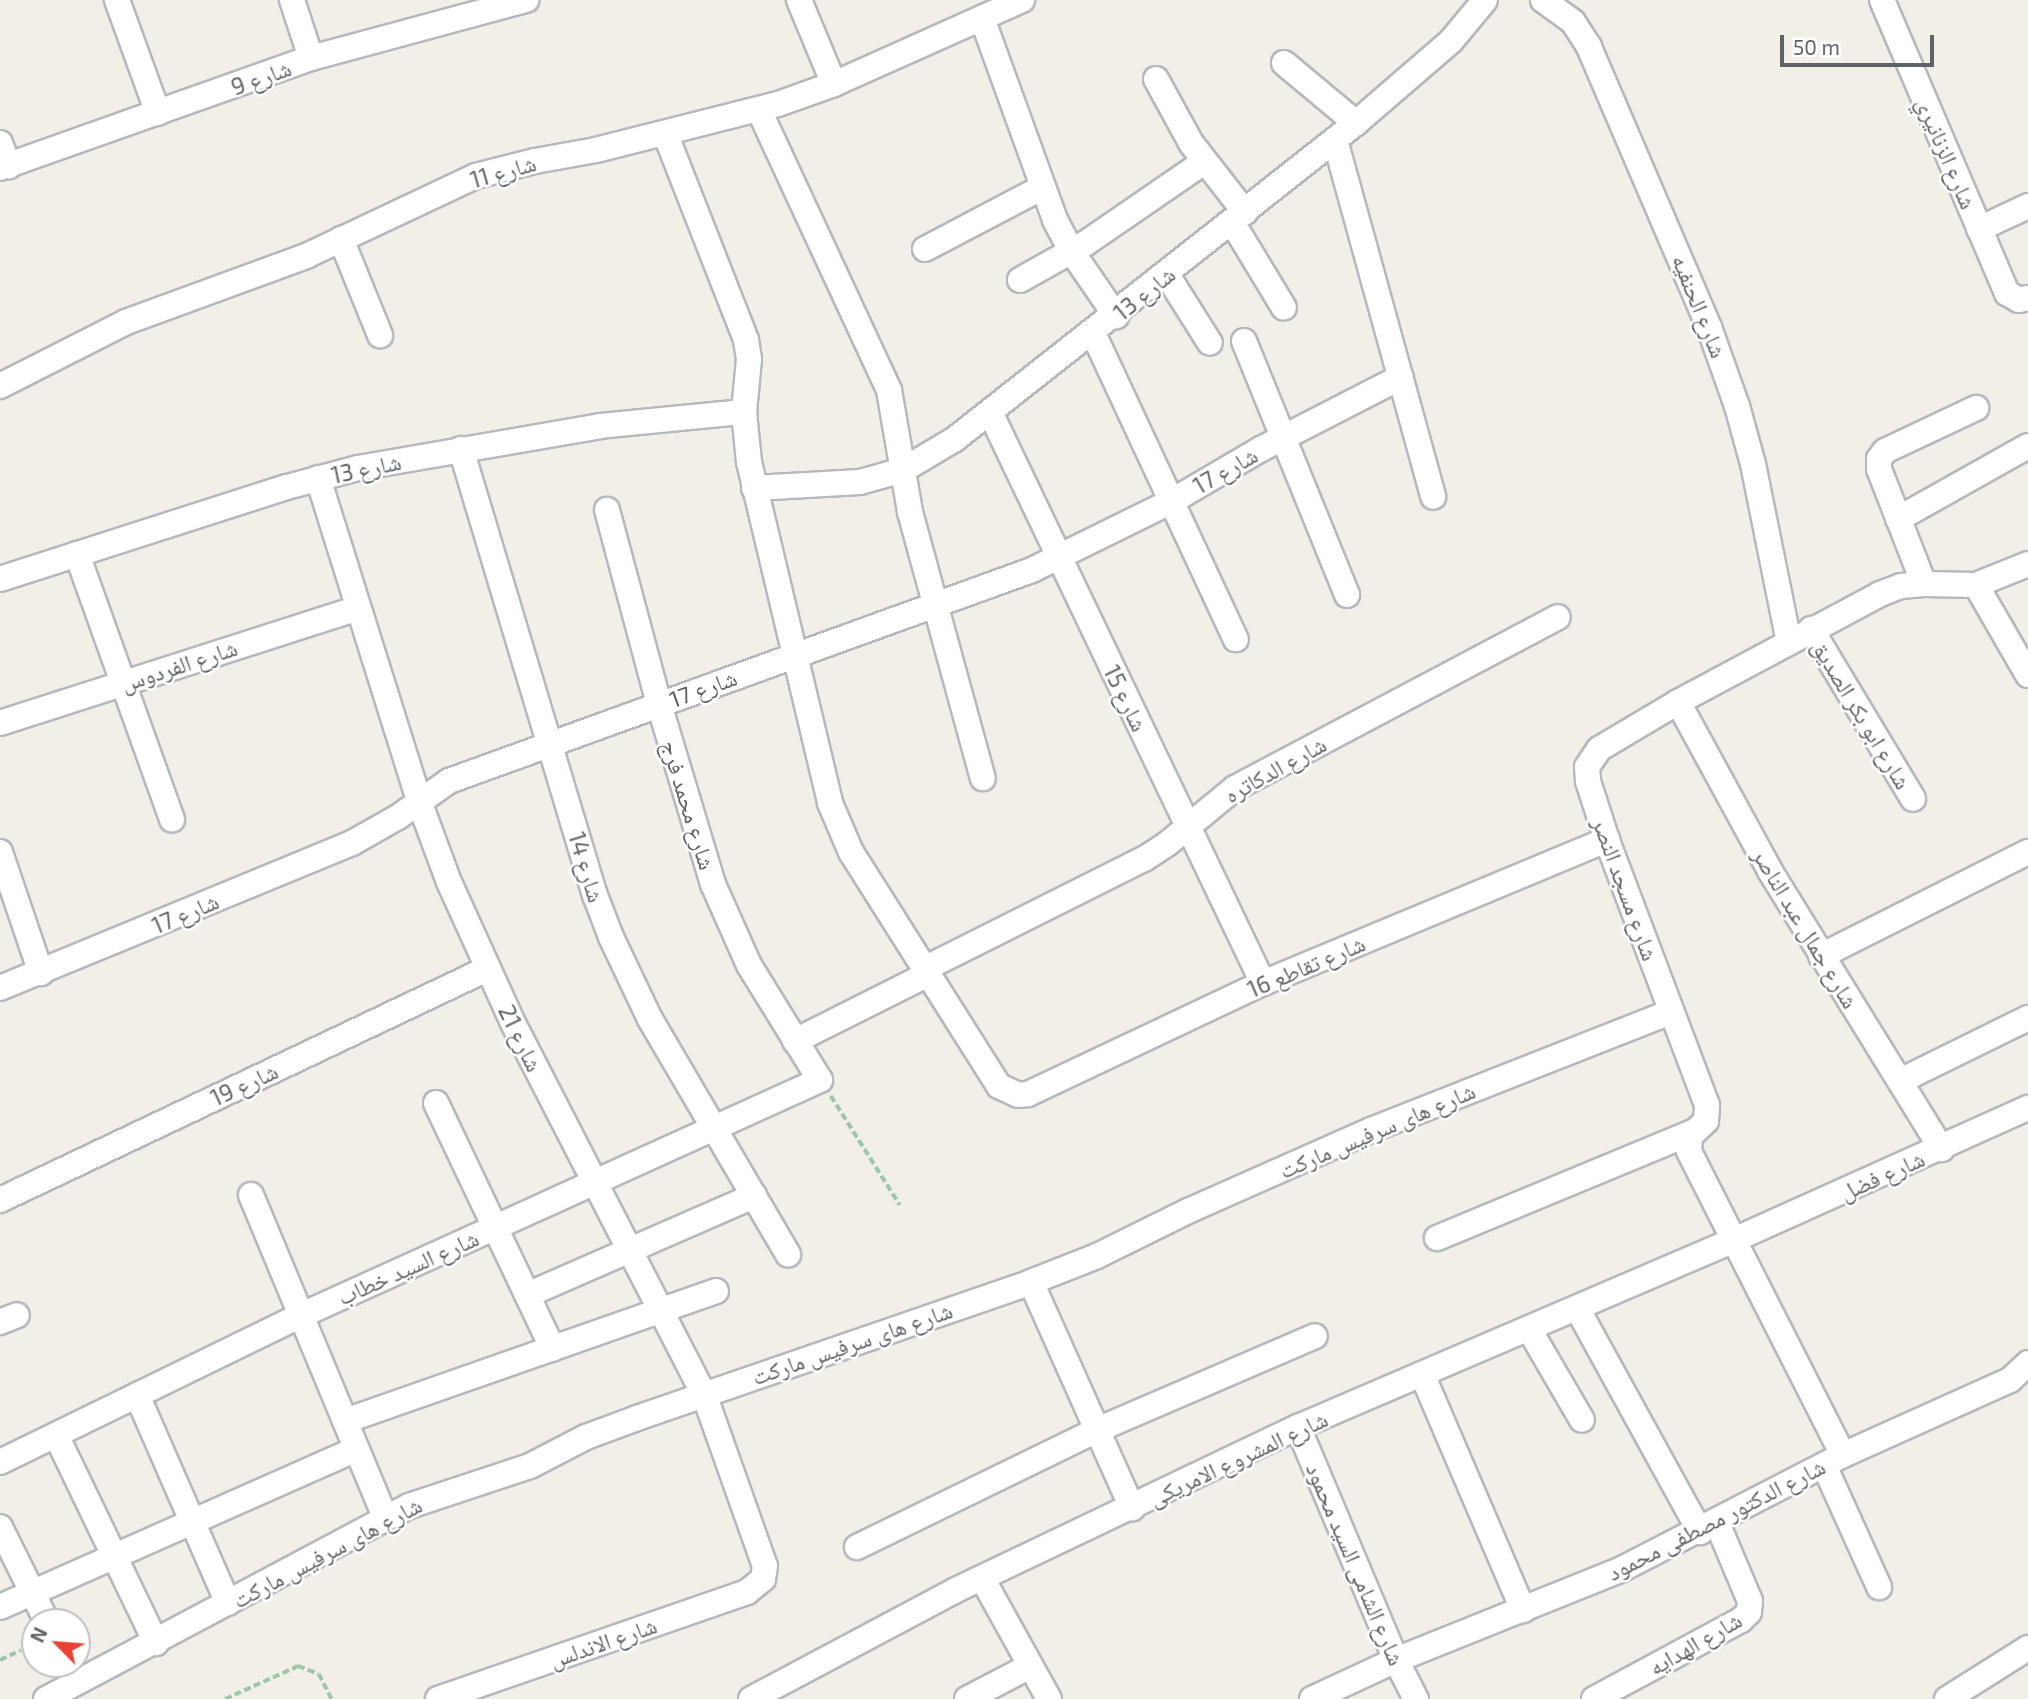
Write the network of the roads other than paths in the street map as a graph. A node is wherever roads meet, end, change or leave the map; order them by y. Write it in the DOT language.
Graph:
graph roads {
  1 [pos="117,0"];
  2 [pos="292,0"];
  3 [pos="526,0"];
  4 [pos="799,0"];
  5 [pos="1022,0"];
  6 [pos="1543,0"];
  7 [pos="1882,0"];
  8 [pos="1474,4"];
  9 [pos="982,18"];
  10 [pos="311,58"];
  11 [pos="1284,63"];
  12 [pos="1156,79"];
  13 [pos="834,85"];
  14 [pos="759,110"];
  15 [pos="158,113"];
  16 [pos="1356,123"];
  17 [pos="665,133"];
  18 [pos="1335,139"];
  19 [pos="3,159"];
  20 [pos="1204,162"];
  21 [pos="1043,187"];
  22 [pos="2028,206"];
  23 [pos="1238,217"];
  24 [pos="1979,229"];
  25 [pos="341,239"];
  26 [pos="925,249"];
  27 [pos="1072,252"];
  28 [pos="1167,275"];
  29 [pos="1020,280"];
  30 [pos="2024,299"];
  31 [pos="1284,308"];
  32 [pos="1115,316"];
  33 [pos="1093,333"];
  34 [pos="380,335"];
  35 [pos="1244,341"];
  36 [pos="1210,343"];
  37 [pos="1401,377"];
  38 [pos="0,386"];
  39 [pos="1976,408"];
  40 [pos="744,412"];
  41 [pos="990,412"];
  42 [pos="1283,437"];
  43 [pos="2028,446"];
  44 [pos="461,449"];
  45 [pos="903,470"];
  46 [pos="318,478"];
  47 [pos="754,488"];
  48 [pos="1433,497"];
  49 [pos="1172,501"];
  50 [pos="607,510"];
  51 [pos="1898,519"];
  52 [pos="76,554"];
  53 [pos="1059,558"];
  54 [pos="2028,564"];
  55 [pos="0,579"];
  56 [pos="1924,584"];
  57 [pos="1976,585"];
  58 [pos="1348,595"];
  59 [pos="937,605"];
  60 [pos="358,608"];
  61 [pos="1558,617"];
  62 [pos="1811,629"];
  63 [pos="1236,639"];
  64 [pos="1789,642"];
  65 [pos="794,655"];
  66 [pos="2028,675"];
  67 [pos="123,683"];
  68 [pos="1678,702"];
  69 [pos="659,704"];
  70 [pos="0,723"];
  71 [pos="550,744"];
  72 [pos="983,778"];
  73 [pos="1913,799"];
  74 [pos="419,800"];
  75 [pos="172,820"];
  76 [pos="1188,827"];
  77 [pos="1607,839"];
  78 [pos="0,852"];
  79 [pos="2028,852"];
  80 [pos="5,885"];
  81 [pos="1821,956"];
  82 [pos="487,969"];
  83 [pos="926,972"];
  84 [pos="41,973"];
  85 [pos="1263,983"];
  86 [pos="0,988"];
  87 [pos="1671,1012"];
  88 [pos="2028,1018"];
  89 [pos="795,1041"];
  90 [pos="820,1080"];
  91 [pos="1899,1081"];
  92 [pos="436,1103"];
  93 [pos="2028,1108"];
  94 [pos="715,1129"];
  95 [pos="1693,1132"];
  96 [pos="1941,1149"];
  97 [pos="597,1183"];
  98 [pos="251,1195"];
  99 [pos="754,1196"];
  100 [pos="0,1200"];
  101 [pos="495,1228"];
  102 [pos="1437,1238"];
  103 [pos="1736,1239"];
  104 [pos="631,1250"];
  105 [pos="788,1254"];
  106 [pos="1031,1282"];
  107 [pos="716,1290"];
  108 [pos="527,1295"];
  109 [pos="1577,1308"];
  110 [pos="663,1311"];
  111 [pos="302,1315"];
  112 [pos="1528,1329"];
  113 [pos="1315,1336"];
  114 [pos="553,1349"];
  115 [pos="2028,1363"];
  116 [pos="1422,1374"];
  117 [pos="704,1394"];
  118 [pos="136,1395"];
  119 [pos="1582,1420"];
  120 [pos="345,1421"];
  121 [pos="1298,1427"];
  122 [pos="1097,1430"];
  123 [pos="56,1434"];
  124 [pos="357,1449"];
  125 [pos="1833,1460"];
  126 [pos="0,1462"];
  127 [pos="1132,1508"];
  128 [pos="385,1517"];
  129 [pos="193,1523"];
  130 [pos="0,1527"];
  131 [pos="1708,1527"];
  132 [pos="857,1547"];
  133 [pos="115,1557"];
  134 [pos="982,1578"];
  135 [pos="763,1579"];
  136 [pos="1879,1587"];
  137 [pos="33,1593"];
  138 [pos="228,1603"];
  139 [pos="0,1606"];
  140 [pos="40,1608"];
  141 [pos="1523,1610"];
  142 [pos="156,1643"];
  143 [pos="2028,1648"];
  144 [pos="1396,1660"];
  145 [pos="1030,1666"];
  146 [pos="91,1667"];
  147 [pos="69,1678"];
  148 [pos="447,1698"];
  149 [pos="46,1699"];
  150 [pos="751,1699"];
  151 [pos="967,1699"];
  152 [pos="1049,1699"];
  153 [pos="1312,1699"];
  154 [pos="1416,1699"];
  155 [pos="1594,1699"];
  156 [pos="1947,1699"];
  1 -- 15 [label="street"];
  2 -- 10 [label="street"];
  3 -- 10 [label="street, شارع 9"];
  4 -- 13 [label="street"];
  5 -- 9 [label="street, شارع 11"];
  6 -- 64 [label="street, شارع الحنفيه"];
  7 -- 24 [label="street, شارع الزنانيري"];
  8 -- 16 [label="street, شارع 13"];
  9 -- 13 [label="street, شارع 11"];
  9 -- 21 [label="street"];
  10 -- 15 [label="street, شارع 9"];
  11 -- 16 [label="street"];
  12 -- 20 [label="street"];
  13 -- 14 [label="street, شارع 11"];
  14 -- 17 [label="street, شارع 11"];
  14 -- 45 [label="street"];
  15 -- 19 [label="street, شارع 9"];
  16 -- 18 [label="street, شارع 13"];
  17 -- 25 [label="street, شارع 11"];
  17 -- 40 [label="street"];
  18 -- 23 [label="street, شارع 13"];
  18 -- 37 [label="street"];
  20 -- 23 [label="street"];
  20 -- 27 [label="street"];
  21 -- 26 [label="street"];
  21 -- 27 [label="street"];
  22 -- 24 [label="street"];
  23 -- 28 [label="street, شارع 13"];
  23 -- 31 [label="street"];
  24 -- 30 [label="street, شارع الزنانيري"];
  25 -- 34 [label="street"];
  25 -- 38 [label="street, شارع 11"];
  27 -- 29 [label="street"];
  27 -- 32 [label="street"];
  28 -- 32 [label="street, شارع 13"];
  28 -- 36 [label="street"];
  32 -- 33 [label="street, شارع 13"];
  33 -- 41 [label="street, شارع 13"];
  33 -- 49 [label="street"];
  35 -- 42 [label="street"];
  37 -- 42 [label="street, شارع 17"];
  37 -- 48 [label="street"];
  39 -- 51 [label="street"];
  40 -- 44 [label="street, شارع 13"];
  40 -- 47 [label="street"];
  41 -- 45 [label="street, شارع 13"];
  41 -- 53 [label="street, شارع 15"];
  42 -- 49 [label="street, شارع 17"];
  42 -- 58 [label="street"];
  43 -- 51 [label="street"];
  44 -- 46 [label="street, شارع 13"];
  44 -- 71 [label="street, شارع 14"];
  45 -- 47 [label="street, شارع 13"];
  45 -- 59 [label="street"];
  46 -- 52 [label="street, شارع 13"];
  46 -- 60 [label="street, شارع 21"];
  47 -- 65 [label="street"];
  49 -- 53 [label="street, شارع 17"];
  49 -- 63 [label="street"];
  50 -- 69 [label="street, شارع محمد فرج"];
  51 -- 56 [label="street"];
  52 -- 55 [label="street, شارع 13"];
  52 -- 67 [label="street"];
  53 -- 59 [label="street, شارع 17"];
  53 -- 76 [label="street, شارع 15"];
  54 -- 57 [label="street, شارع مسجد النصر"];
  56 -- 57 [label="street, شارع مسجد النصر"];
  56 -- 62 [label="street, شارع مسجد النصر"];
  57 -- 66 [label="street"];
  59 -- 65 [label="street, شارع 17"];
  59 -- 72 [label="street"];
  60 -- 67 [label="street, شارع الفردوس"];
  60 -- 74 [label="street, شارع 21"];
  61 -- 76 [label="street, شارع الدكاتره"];
  62 -- 64 [label="street, شارع مسجد النصر"];
  62 -- 73 [label="street, شارع ابو بكر الصديق"];
  64 -- 68 [label="street, شارع مسجد النصر"];
  65 -- 69 [label="street, شارع 17"];
  65 -- 83 [label="street"];
  67 -- 70 [label="street, شارع الفردوس"];
  67 -- 75 [label="street"];
  68 -- 77 [label="street, شارع مسجد النصر"];
  68 -- 81 [label="street, شارع جمال عبد الناصر"];
  69 -- 71 [label="street, شارع 17"];
  69 -- 89 [label="street, شارع محمد فرج"];
  71 -- 74 [label="street, شارع 17"];
  71 -- 94 [label="street, شارع 14"];
  74 -- 82 [label="street, شارع 21"];
  74 -- 84 [label="street, شارع 17"];
  76 -- 83 [label="street, شارع الدكاتره"];
  76 -- 85 [label="street, شارع 15"];
  77 -- 85 [label="street, شارع تقاطع 16"];
  77 -- 87 [label="street, شارع مسجد النصر"];
  78 -- 80 [label="street"];
  79 -- 81 [label="street"];
  80 -- 84 [label="street"];
  81 -- 91 [label="street, شارع جمال عبد الناصر"];
  82 -- 97 [label="street, شارع 21"];
  82 -- 100 [label="street, شارع 19"];
  83 -- 85 [label="street, شارع تقاطع 16"];
  83 -- 89 [label="street, شارع الدكاتره"];
  84 -- 86 [label="street, شارع 17"];
  87 -- 95 [label="street, شارع مسجد النصر"];
  87 -- 106 [label="street, شارع هاى سرفيس ماركت"];
  88 -- 91 [label="street"];
  89 -- 90 [label="street, شارع محمد فرج"];
  90 -- 94 [label="street, شارع السيد خطاب"];
  91 -- 96 [label="street, شارع جمال عبد الناصر"];
  92 -- 101 [label="street"];
  93 -- 96 [label="street, شارع فضل"];
  94 -- 97 [label="street, شارع السيد خطاب"];
  94 -- 99 [label="street, شارع 14"];
  95 -- 102 [label="street"];
  95 -- 103 [label="street"];
  96 -- 103 [label="street, شارع فضل"];
  97 -- 101 [label="street, شارع السيد خطاب"];
  97 -- 104 [label="street, شارع 21"];
  98 -- 111 [label="street"];
  99 -- 104 [label="street"];
  99 -- 105 [label="street, شارع 14"];
  101 -- 108 [label="street"];
  101 -- 111 [label="street, شارع السيد خطاب"];
  103 -- 109 [label="street, شارع المشروع الامريكى"];
  103 -- 125 [label="street"];
  104 -- 108 [label="street"];
  104 -- 110 [label="street, شارع 21"];
  106 -- 117 [label="street, شارع هاى سرفيس ماركت"];
  106 -- 122 [label="street"];
  107 -- 110 [label="street"];
  108 -- 114 [label="street"];
  109 -- 112 [label="street, شارع المشروع الامريكى"];
  109 -- 131 [label="street"];
  110 -- 114 [label="street"];
  110 -- 117 [label="street, شارع 21"];
  111 -- 118 [label="street, شارع السيد خطاب"];
  111 -- 120 [label="street"];
  112 -- 116 [label="street, شارع المشروع الامريكى"];
  112 -- 119 [label="street"];
  113 -- 122 [label="street"];
  114 -- 120 [label="street"];
  115 -- 125 [label="street, شارع الدكتور مصطفى محمود"];
  116 -- 121 [label="street, شارع المشروع الامريكى"];
  116 -- 141 [label="street"];
  117 -- 128 [label="street, شارع هاى سرفيس ماركت"];
  117 -- 135 [label="street, شارع 21"];
  118 -- 123 [label="street, شارع السيد خطاب"];
  118 -- 129 [label="street"];
  120 -- 124 [label="street"];
  121 -- 127 [label="street, شارع المشروع الامريكى"];
  121 -- 144 [label="street, شارع الشامى السيد محمود"];
  122 -- 127 [label="street"];
  122 -- 132 [label="street"];
  123 -- 126 [label="street, شارع السيد خطاب"];
  123 -- 133 [label="street"];
  124 -- 128 [label="street"];
  124 -- 129 [label="street"];
  125 -- 131 [label="street, شارع الدكتور مصطفى محمود"];
  125 -- 136 [label="street"];
  127 -- 134 [label="street, شارع المشروع الامريكى"];
  128 -- 138 [label="street, شارع هاى سرفيس ماركت"];
  129 -- 133 [label="street"];
  129 -- 138 [label="street"];
  130 -- 137 [label="street"];
  131 -- 141 [label="street, شارع الدكتور مصطفى محمود"];
  131 -- 155 [label="street, شارع الهدايه"];
  133 -- 137 [label="street"];
  133 -- 142 [label="street"];
  134 -- 145 [label="street"];
  134 -- 150 [label="street, شارع المشروع الامريكى"];
  135 -- 148 [label="street, شارع الاندلس"];
  137 -- 139 [label="street"];
  137 -- 140 [label="street"];
  138 -- 142 [label="street, شارع هاى سرفيس ماركت"];
  141 -- 144 [label="street, شارع الدكتور مصطفى محمود"];
  142 -- 146 [label="street, شارع هاى سرفيس ماركت"];
  143 -- 156 [label="street"];
  144 -- 153 [label="street, شارع الدكتور مصطفى محمود"];
  144 -- 154 [label="street, شارع الشامى السيد محمود"];
  145 -- 151 [label="street"];
  145 -- 152 [label="street"];
  147 -- 149 [label="street, شارع هاى سرفيس ماركت"];
}
